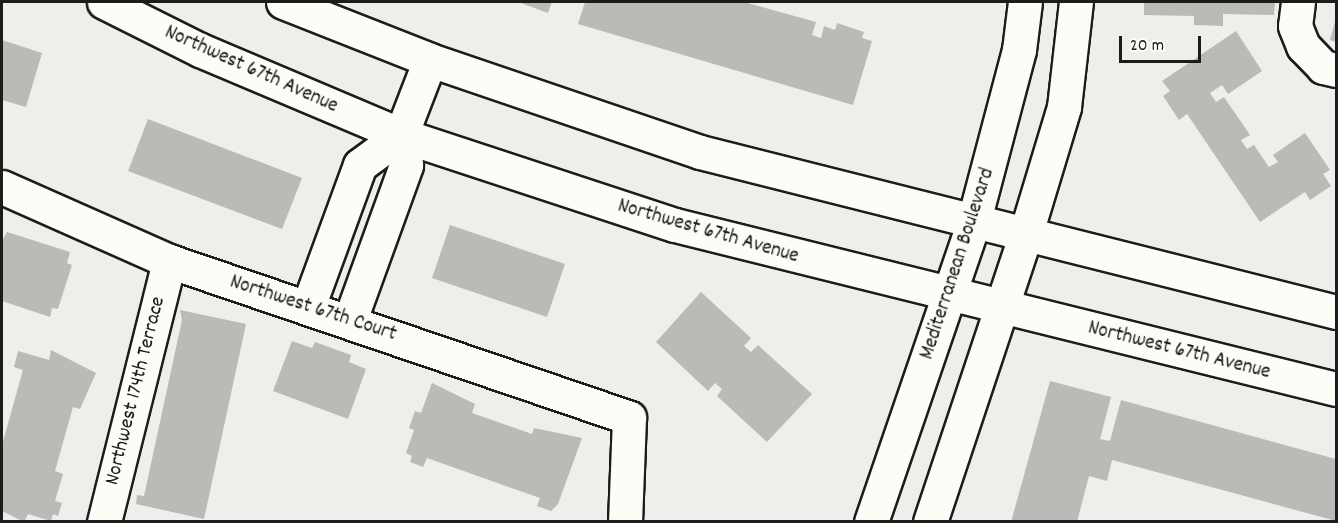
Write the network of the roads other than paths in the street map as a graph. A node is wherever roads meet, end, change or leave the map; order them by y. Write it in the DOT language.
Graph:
graph roads {
  1 [pos="104,2"];
  2 [pos="283,2"];
  3 [pos="1025,2"];
  4 [pos="1076,2"];
  5 [pos="1296,14"];
  6 [pos="1019,50"];
  7 [pos="1071,59"];
  8 [pos="430,60"];
  9 [pos="1336,70"];
  10 [pos="401,135"];
  11 [pos="2,187"];
  12 [pos="973,224"];
  13 [pos="1026,233"];
  14 [pos="169,261"];
  15 [pos="948,295"];
  16 [pos="309,307"];
  17 [pos="1002,307"];
  18 [pos="1336,312"];
  19 [pos="350,320"];
  20 [pos="1336,389"];
  21 [pos="104,522"];
  22 [pos="625,522"];
  23 [pos="871,522"];
  24 [pos="930,522"];
  1 -- 10 [label="street, Northwest 67th Avenue"];
  2 -- 8 [label="street"];
  3 -- 6 [label="street, Mediterranean Boulevard"];
  4 -- 7 [label="street"];
  5 -- 9 [label="street"];
  6 -- 7 [label="street"];
  6 -- 12 [label="street, Mediterranean Boulevard"];
  7 -- 13 [label="street"];
  8 -- 10 [label="street"];
  8 -- 12 [label="street"];
  10 -- 15 [label="street, Northwest 67th Avenue"];
  10 -- 16 [label="street"];
  10 -- 19 [label="street"];
  11 -- 14 [label="street, Northwest 67th Court"];
  12 -- 13 [label="street"];
  12 -- 15 [label="street, Mediterranean Boulevard"];
  13 -- 17 [label="street"];
  13 -- 18 [label="street"];
  14 -- 16 [label="street, Northwest 67th Court"];
  14 -- 21 [label="street, Northwest 174th Terrace"];
  15 -- 17 [label="street, Northwest 67th Avenue"];
  15 -- 23 [label="street, Mediterranean Boulevard"];
  16 -- 19 [label="street, Northwest 67th Court"];
  17 -- 20 [label="street, Northwest 67th Avenue"];
  17 -- 24 [label="street"];
  19 -- 22 [label="street, Northwest 67th Court"];
}
